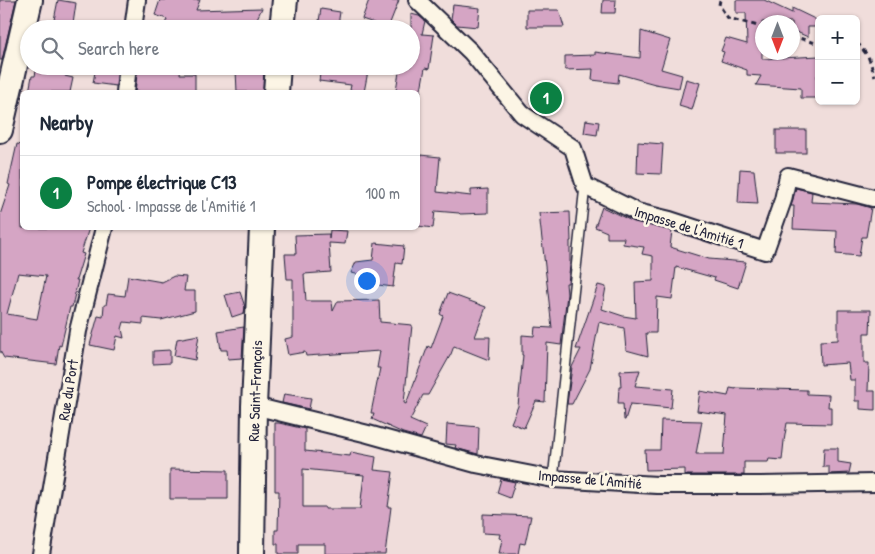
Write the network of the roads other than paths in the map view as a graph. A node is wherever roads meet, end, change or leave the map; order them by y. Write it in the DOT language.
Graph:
graph roads {
  1 [pos="30,0"];
  2 [pos="137,0"];
  3 [pos="285,0"];
  4 [pos="417,0"];
  5 [pos="25,20"];
  6 [pos="134,20"];
  7 [pos="283,20"];
  8 [pos="20,43"];
  9 [pos="127,75"];
  10 [pos="277,75"];
  11 [pos="125,90"];
  12 [pos="276,90"];
  13 [pos="0,129"];
  14 [pos="585,186"];
  15 [pos="875,198"];
  16 [pos="103,230"];
  17 [pos="262,230"];
  18 [pos="254,406"];
  19 [pos="553,479"];
  20 [pos="875,484"];
  21 [pos="41,554"];
  22 [pos="252,554"];
  1 -- 5 [label="street"];
  2 -- 6 [label="street"];
  3 -- 7 [label="street"];
  4 -- 14 [label="street"];
  8 -- 13 [label="street"];
  9 -- 11 [label="street"];
  10 -- 12 [label="street"];
  14 -- 15 [label="street, Impasse de l'Amitié 1"];
  14 -- 19 [label="lane"];
  16 -- 21 [label="street, Rue du Port"];
  17 -- 18 [label="street, Rue Saint-François"];
  18 -- 19 [label="street, Impasse de l'Amitié"];
  18 -- 22 [label="street, Rue Saint-François"];
  19 -- 20 [label="street, Impasse de l'Amitié"];
}
